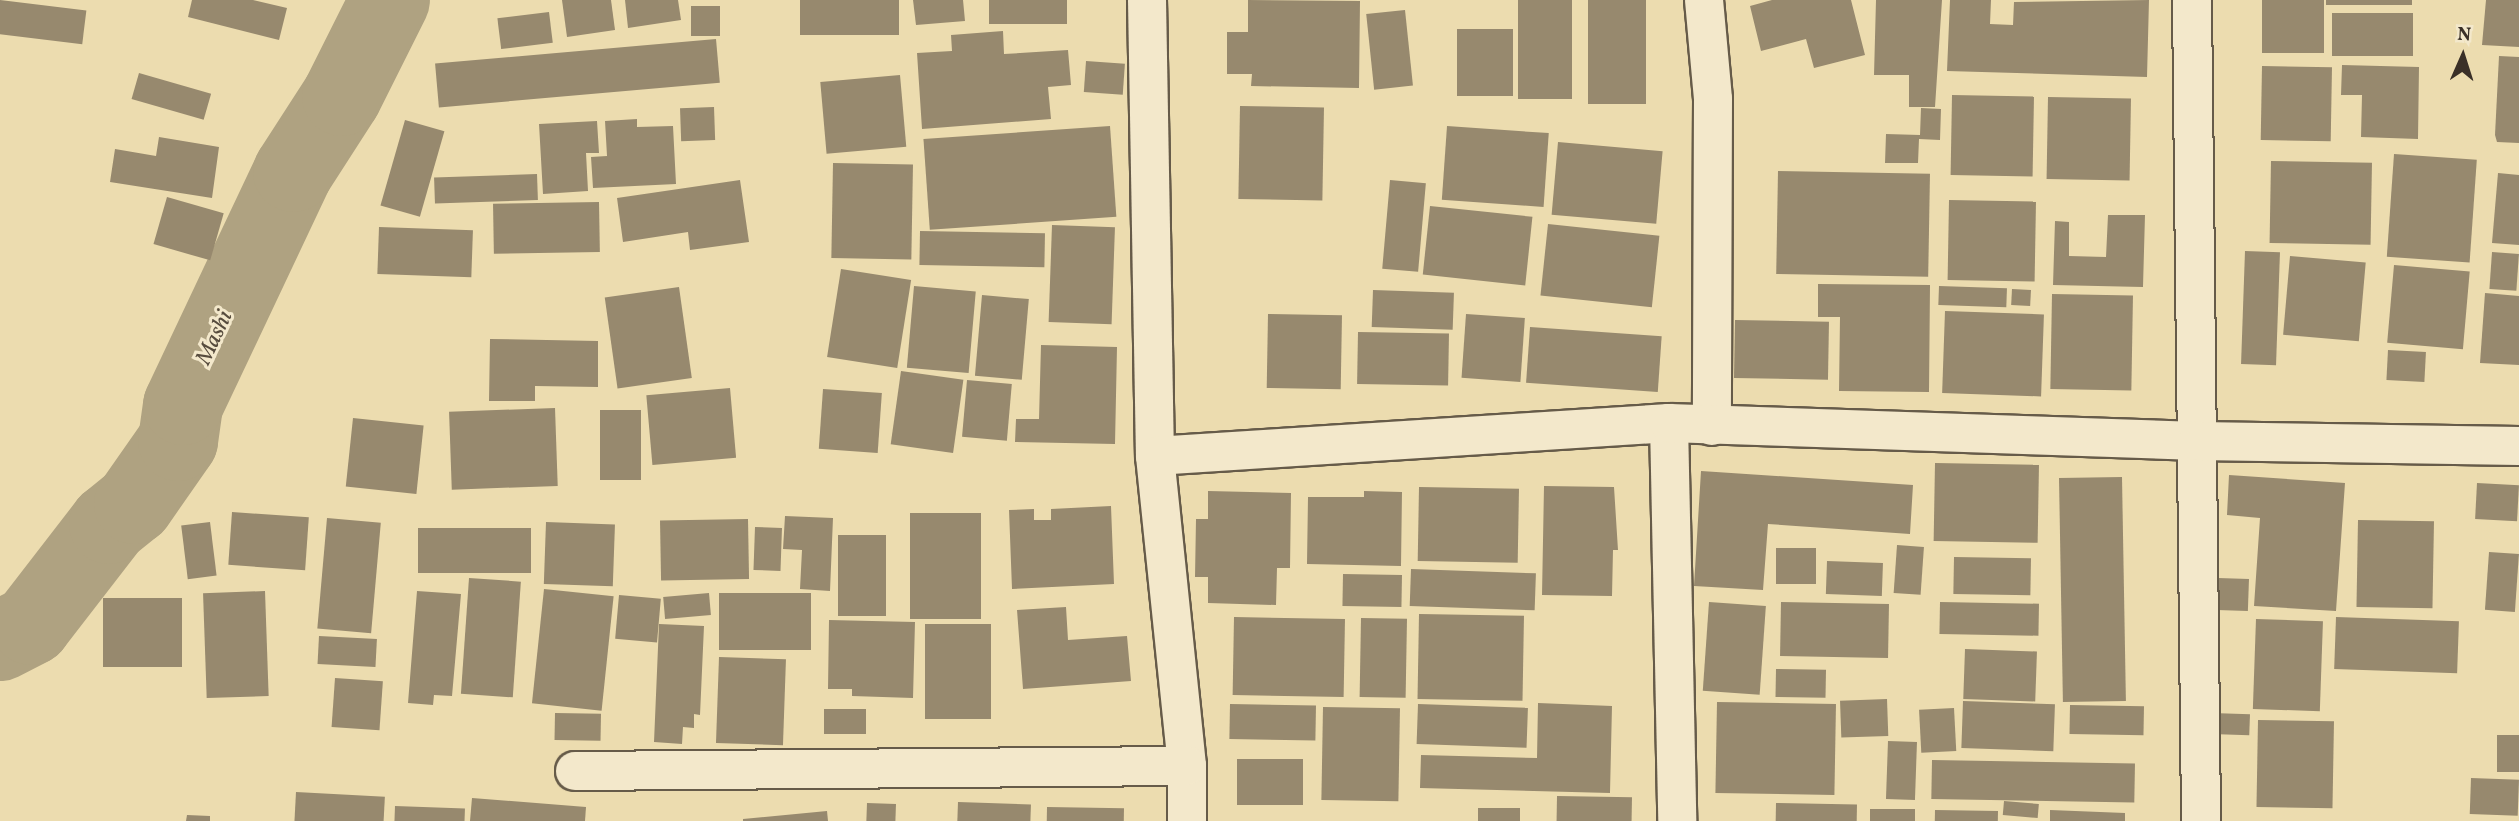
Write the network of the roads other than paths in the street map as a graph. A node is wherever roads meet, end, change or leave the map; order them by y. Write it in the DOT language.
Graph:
graph roads {
  1 [pos="1147,0"];
  2 [pos="1704,0"];
  3 [pos="2192,0"];
  4 [pos="1670,423"];
  5 [pos="1712,426"];
  6 [pos="2198,441"];
  7 [pos="2519,446"];
  8 [pos="1156,456"];
  9 [pos="1187,766"];
  10 [pos="575,771"];
  11 [pos="1187,821"];
  12 [pos="1677,821"];
  13 [pos="2201,821"];
  1 -- 8 [label="street"];
  2 -- 5 [label="street"];
  3 -- 6 [label="street"];
  4 -- 5 [label="street"];
  4 -- 8 [label="street"];
  4 -- 12 [label="street"];
  5 -- 6 [label="street"];
  6 -- 7 [label="street"];
  6 -- 13 [label="street"];
  8 -- 9 [label="street"];
  9 -- 10 [label="street"];
  9 -- 11 [label="street"];
}
